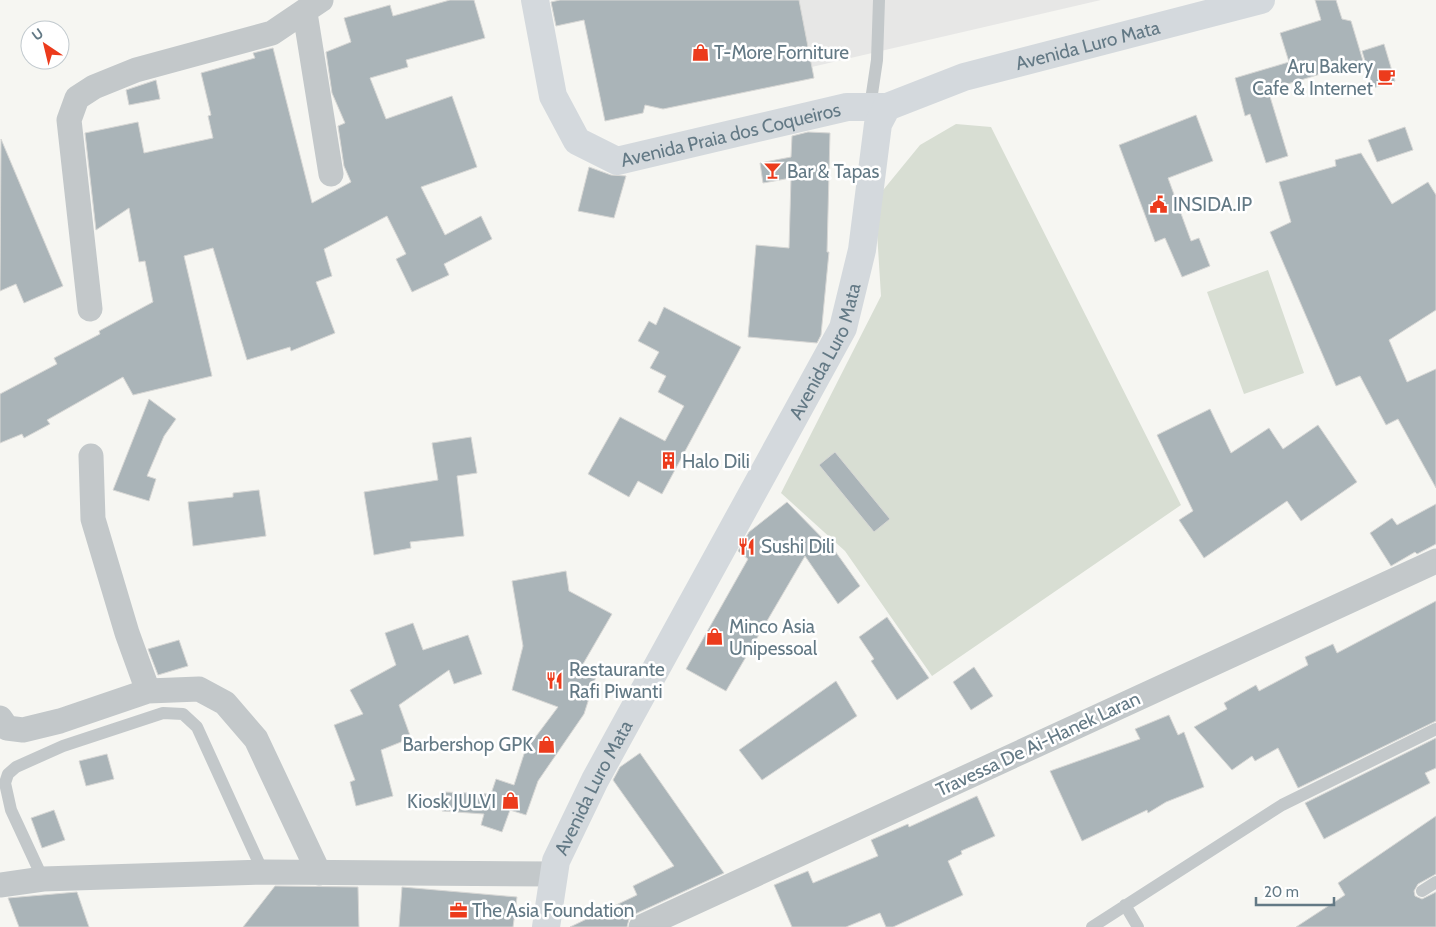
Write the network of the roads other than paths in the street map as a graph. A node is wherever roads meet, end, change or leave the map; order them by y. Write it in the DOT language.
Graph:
graph roads {
  1 [pos="535,0"];
  2 [pos="879,0"];
  3 [pos="1261,0"];
  4 [pos="313,6"];
  5 [pos="879,107"];
  6 [pos="331,174"];
  7 [pos="90,309"];
  8 [pos="90,456"];
  9 [pos="1436,561"];
  10 [pos="148,691"];
  11 [pos="0,718"];
  12 [pos="1436,729"];
  13 [pos="263,872"];
  14 [pos="319,874"];
  15 [pos="553,874"];
  16 [pos="43,879"];
  17 [pos="1436,882"];
  18 [pos="0,885"];
  19 [pos="1422,891"];
  20 [pos="1125,905"];
  21 [pos="546,927"];
  22 [pos="641,927"];
  23 [pos="1092,927"];
  24 [pos="1138,927"];
  1 -- 5 [label="main road, Avenida Praia dos Coqueiros"];
  2 -- 5 [label="lane"];
  3 -- 5 [label="main road, Avenida Luro Mata"];
  4 -- 6 [label="street"];
  4 -- 7 [label="street"];
  5 -- 15 [label="main road, Avenida Luro Mata"];
  8 -- 10 [label="street"];
  9 -- 22 [label="street, Travessa De Ai-Hanek Laran"];
  10 -- 11 [label="street"];
  10 -- 14 [label="street"];
  12 -- 20 [label="lane"];
  13 -- 14 [label="street"];
  13 -- 16 [label="street"];
  13 -- 16 [label="lane"];
  14 -- 15 [label="street"];
  15 -- 21 [label="main road, Avenida Luro Mata"];
  16 -- 18 [label="street"];
  17 -- 19 [label="lane"];
  20 -- 23 [label="lane"];
  20 -- 24 [label="lane"];
}
